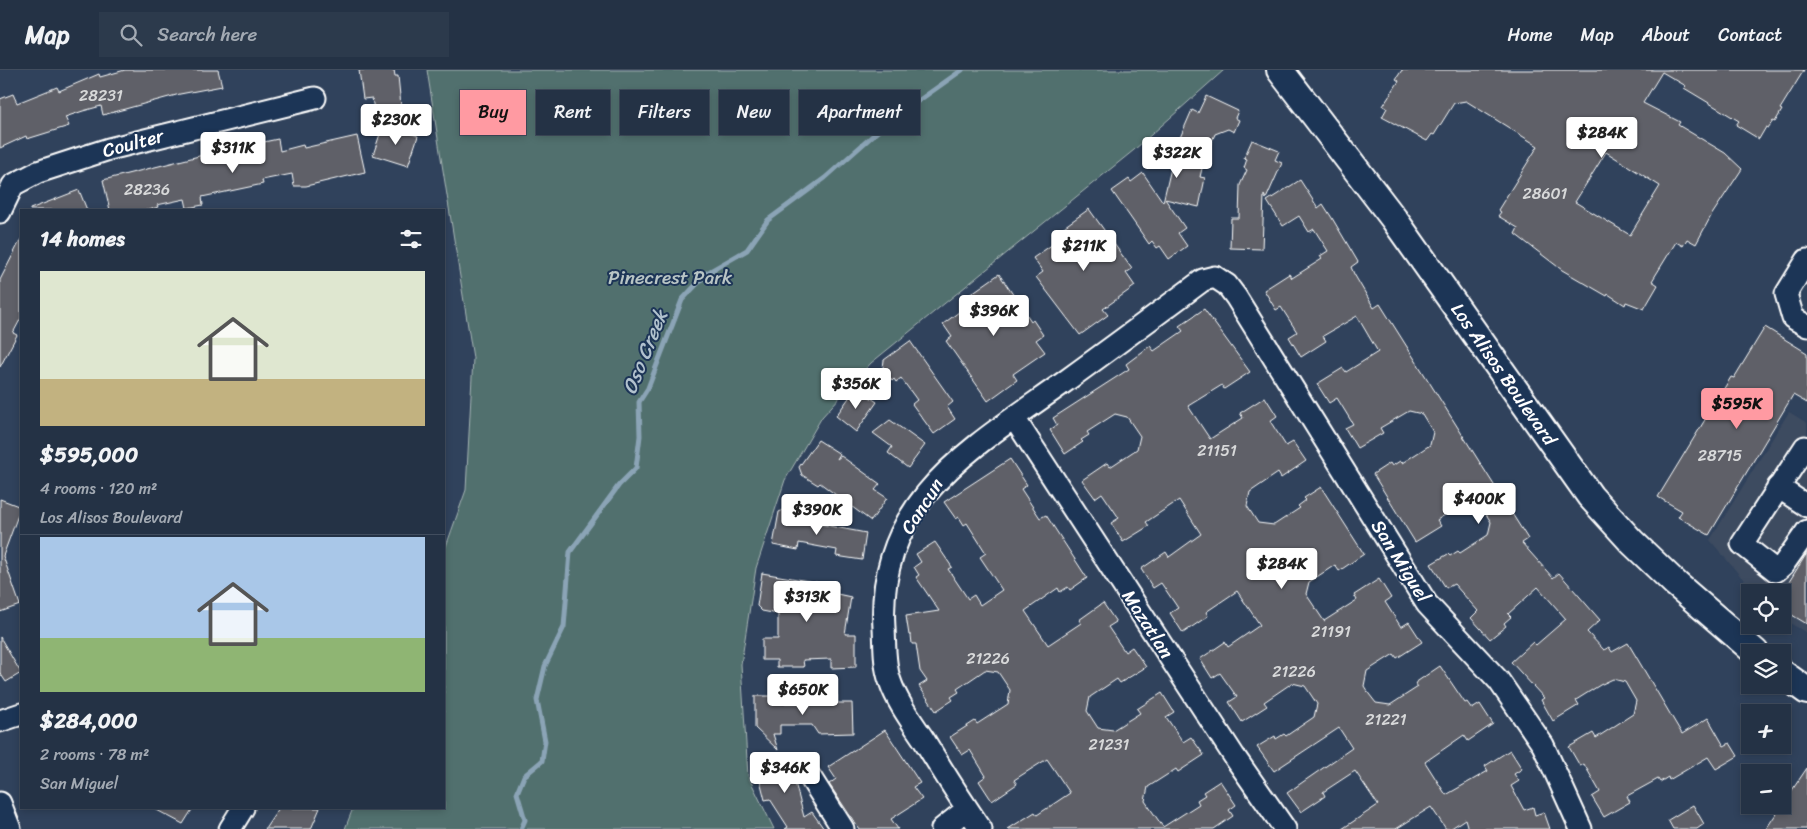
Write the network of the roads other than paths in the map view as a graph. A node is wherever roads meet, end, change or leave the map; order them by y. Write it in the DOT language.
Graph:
graph roads {
  1 [pos="1280,70"];
  2 [pos="315,98"];
  3 [pos="0,212"];
  4 [pos="1807,260"];
  5 [pos="1227,285"];
  6 [pos="1807,326"];
  7 [pos="1014,418"];
  8 [pos="1807,448"];
  9 [pos="1778,487"];
  10 [pos="1807,506"];
  11 [pos="1807,531"];
  12 [pos="1746,644"];
  13 [pos="1791,679"];
  14 [pos="1807,691"];
  15 [pos="20,714"];
  16 [pos="0,722"];
  17 [pos="810,777"];
  18 [pos="0,803"];
  19 [pos="242,809"];
  20 [pos="967,809"];
  21 [pos="10,829"];
  22 [pos="230,829"];
  23 [pos="843,829"];
  24 [pos="942,829"];
  25 [pos="981,829"];
  26 [pos="1285,829"];
  27 [pos="1580,829"];
  1 -- 12 [label="main road, Los Alisos Boulevard"];
  2 -- 3 [label="street, Coulter"];
  4 -- 6 [label="street"];
  5 -- 7 [label="street, Cancun"];
  5 -- 27 [label="street, San Miguel"];
  7 -- 20 [label="street, Cancun"];
  7 -- 26 [label="street, Mazatlan"];
  8 -- 9 [label="street"];
  9 -- 10 [label="street"];
  9 -- 11 [label="street"];
  13 -- 14 [label="main road"];
  15 -- 16 [label="street"];
  17 -- 23 [label="street"];
  18 -- 21 [label="street"];
  19 -- 22 [label="street"];
  20 -- 24 [label="street"];
  20 -- 25 [label="street, Cancun"];
}
